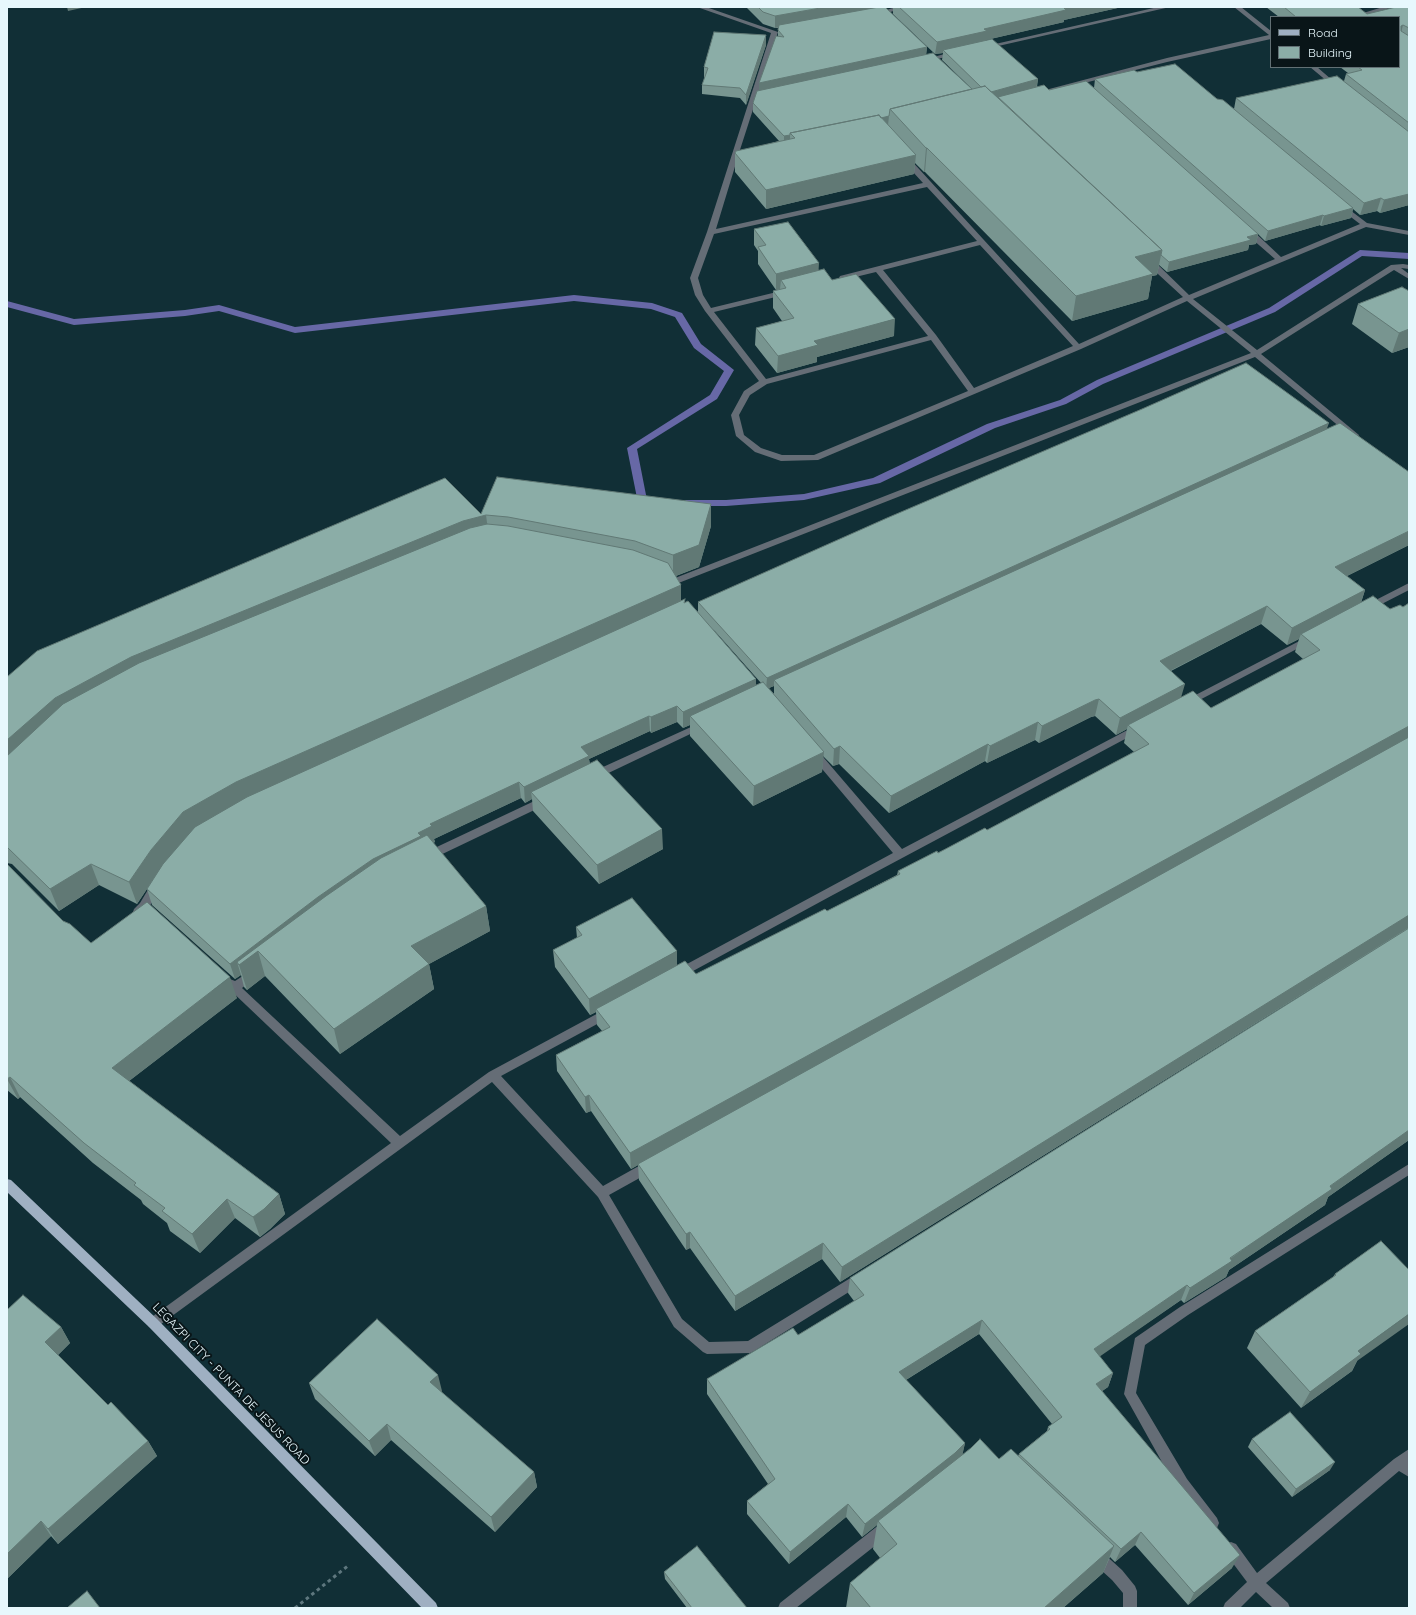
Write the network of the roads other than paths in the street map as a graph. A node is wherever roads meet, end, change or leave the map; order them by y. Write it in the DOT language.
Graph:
graph roads {
  1 [pos="700,7"];
  2 [pos="904,7"];
  3 [pos="1167,7"];
  4 [pos="1237,7"];
  5 [pos="1355,7"];
  6 [pos="1390,7"];
  7 [pos="870,15"];
  8 [pos="1366,16"];
  9 [pos="783,30"];
  10 [pos="775,32"];
  11 [pos="1270,34"];
  12 [pos="1270,35"];
  13 [pos="980,48"];
  14 [pos="965,51"];
  15 [pos="918,62"];
  16 [pos="1314,68"];
  17 [pos="1343,91"];
  18 [pos="1028,95"];
  19 [pos="760,96"];
  20 [pos="753,98"];
  21 [pos="899,152"];
  22 [pos="929,184"];
  23 [pos="1335,200"];
  24 [pos="1239,223"];
  25 [pos="1365,225"];
  26 [pos="711,232"];
  27 [pos="1409,233"];
  28 [pos="982,242"];
  29 [pos="1142,254"];
  30 [pos="1280,260"];
  31 [pos="1394,267"];
  32 [pos="1409,267"];
  33 [pos="878,269"];
  34 [pos="1409,277"];
  35 [pos="832,280"];
  36 [pos="793,290"];
  37 [pos="1188,298"];
  38 [pos="709,311"];
  39 [pos="933,337"];
  40 [pos="1078,347"];
  41 [pos="1256,354"];
  42 [pos="764,382"];
  43 [pos="972,391"];
  44 [pos="1360,439"];
  45 [pos="661,578"];
  46 [pos="1409,586"];
  47 [pos="1360,612"];
  48 [pos="1317,634"];
  49 [pos="1176,709"];
  50 [pos="708,722"];
  51 [pos="1148,724"];
  52 [pos="810,749"];
  53 [pos="586,780"];
  54 [pos="550,797"];
  55 [pos="900,855"];
  56 [pos="416,862"];
  57 [pos="163,876"];
  58 [pos="128,920"];
  59 [pos="260,968"];
  60 [pos="224,977"];
  61 [pos="667,981"];
  62 [pos="235,987"];
  63 [pos="618,1007"];
  64 [pos="493,1075"];
  65 [pos="400,1144"];
  66 [pos="658,1162"];
  67 [pos="1409,1169"];
  68 [pos="7,1184"];
  69 [pos="602,1193"];
  70 [pos="871,1271"];
  71 [pos="153,1323"];
  72 [pos="1406,1463"];
  73 [pos="895,1521"];
  74 [pos="1088,1548"];
  75 [pos="1256,1583"];
  76 [pos="789,1607"];
  77 [pos="431,1608"];
  78 [pos="1130,1608"];
  79 [pos="1230,1608"];
  80 [pos="1283,1608"];
  1 -- 10 [label="street"];
  2 -- 7 [label="street"];
  3 -- 13 [label="street"];
  4 -- 11 [label="street"];
  5 -- 8 [label="street"];
  6 -- 8 [label="street"];
  9 -- 10 [label="street"];
  10 -- 20 [label="street"];
  12 -- 18 [label="street"];
  14 -- 15 [label="street"];
  16 -- 17 [label="street"];
  19 -- 20 [label="street"];
  20 -- 26 [label="street"];
  21 -- 22 [label="street"];
  22 -- 26 [label="street"];
  22 -- 28 [label="street"];
  23 -- 25 [label="street"];
  24 -- 30 [label="street"];
  25 -- 27 [label="street"];
  25 -- 30 [label="street"];
  26 -- 38 [label="street"];
  28 -- 33 [label="street"];
  28 -- 40 [label="street"];
  29 -- 37 [label="street"];
  30 -- 37 [label="street"];
  31 -- 32 [label="street"];
  31 -- 34 [label="street"];
  31 -- 41 [label="street"];
  33 -- 35 [label="street"];
  33 -- 39 [label="street"];
  36 -- 38 [label="street"];
  37 -- 40 [label="street"];
  37 -- 41 [label="street"];
  38 -- 42 [label="street"];
  39 -- 42 [label="street"];
  39 -- 43 [label="street"];
  40 -- 43 [label="street"];
  41 -- 44 [label="street"];
  41 -- 45 [label="street"];
  42 -- 43 [label="street"];
  46 -- 47 [label="street"];
  48 -- 49 [label="street"];
  50 -- 53 [label="street"];
  51 -- 55 [label="street"];
  52 -- 55 [label="street"];
  54 -- 56 [label="street"];
  55 -- 61 [label="street"];
  57 -- 58 [label="street"];
  59 -- 62 [label="street"];
  60 -- 62 [label="street"];
  62 -- 65 [label="street"];
  63 -- 64 [label="street"];
  64 -- 65 [label="street"];
  64 -- 69 [label="street"];
  65 -- 71 [label="street"];
  66 -- 69 [label="street"];
  67 -- 75 [label="street"];
  68 -- 71 [label="main road, LEGAZPI CITY - PUNTA DE JESUS ROAD"];
  69 -- 70 [label="street"];
  71 -- 77 [label="main road, LEGAZPI CITY - PUNTA DE JESUS ROAD"];
  72 -- 75 [label="street"];
  73 -- 76 [label="street"];
  74 -- 78 [label="street"];
  75 -- 79 [label="street"];
  75 -- 80 [label="street"];
}
